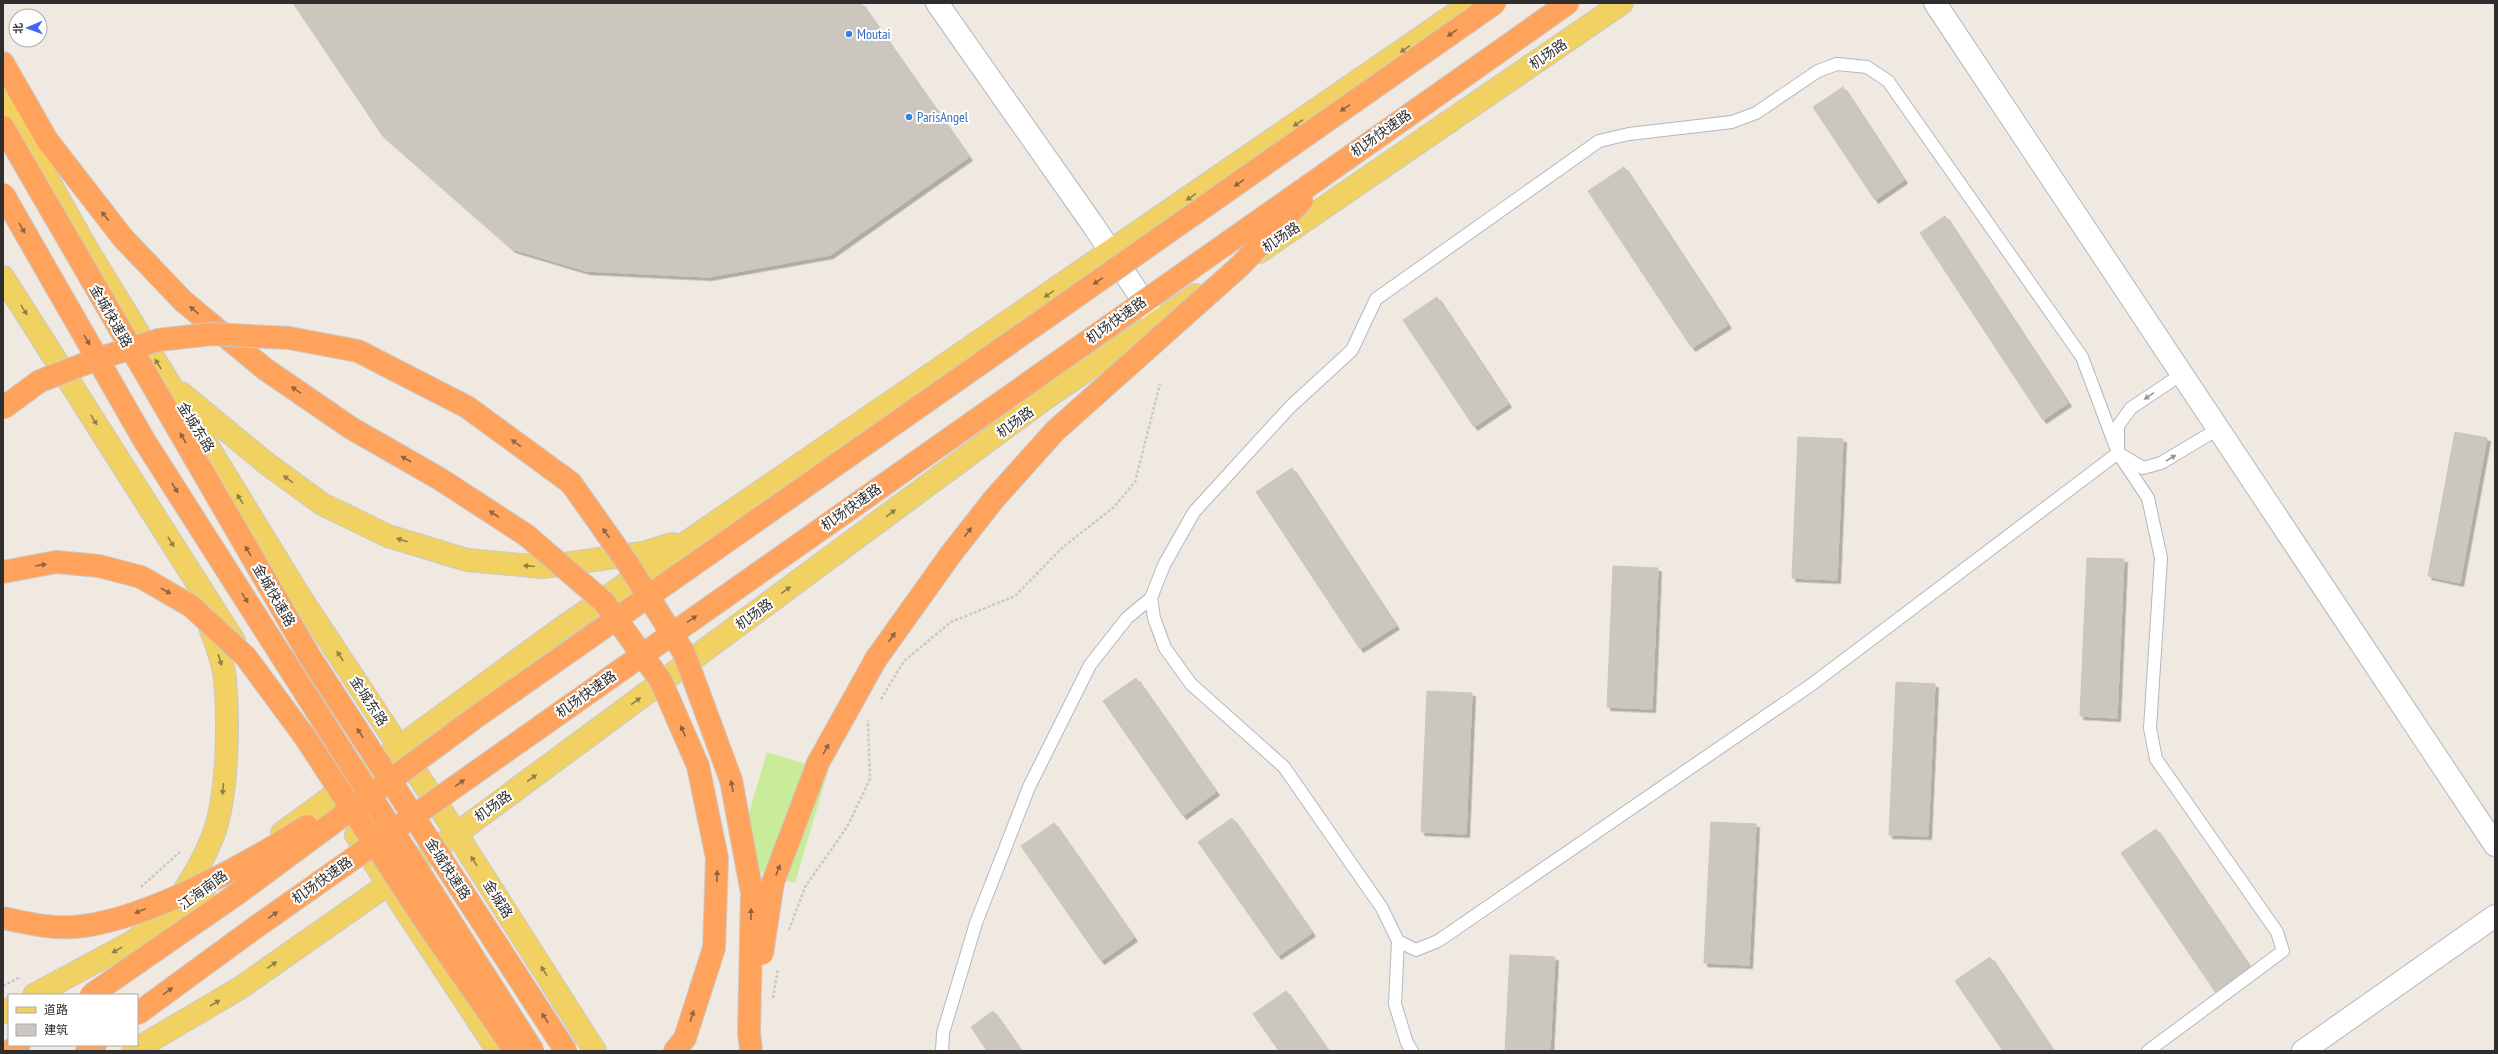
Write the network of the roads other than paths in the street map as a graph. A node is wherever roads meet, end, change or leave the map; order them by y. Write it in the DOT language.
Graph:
graph roads {
  1 [pos="937,3"];
  2 [pos="1471,3"];
  3 [pos="1495,3"];
  4 [pos="1568,3"];
  5 [pos="1622,3"];
  6 [pos="1935,3"];
  7 [pos="3,63"];
  8 [pos="3,100"];
  9 [pos="3,127"];
  10 [pos="1337,164"];
  11 [pos="3,194"];
  12 [pos="1111,251"];
  13 [pos="3,277"];
  14 [pos="1158,322"];
  15 [pos="2182,374"];
  16 [pos="170,384"];
  17 [pos="3,408"];
  18 [pos="2218,429"];
  19 [pos="2118,453"];
  20 [pos="690,538"];
  21 [pos="3,572"];
  22 [pos="197,583"];
  23 [pos="1151,598"];
  24 [pos="476,717"];
  25 [pos="400,747"];
  26 [pos="332,796"];
  27 [pos="456,833"];
  28 [pos="2495,845"];
  29 [pos="387,885"];
  30 [pos="2495,916"];
  31 [pos="3,918"];
  32 [pos="163,919"];
  33 [pos="1398,941"];
  34 [pos="36,994"];
  35 [pos="92,994"];
  36 [pos="138,1013"];
  37 [pos="750,1041"];
  38 [pos="133,1051"];
  39 [pos="498,1051"];
  40 [pos="515,1051"];
  41 [pos="533,1051"];
  42 [pos="566,1051"];
  43 [pos="595,1051"];
  44 [pos="675,1051"];
  45 [pos="942,1051"];
  46 [pos="1412,1051"];
  47 [pos="2148,1051"];
  48 [pos="2303,1051"];
  1 -- 12 [label="street"];
  2 -- 12 [label="main road, 江海南路, one-way"];
  3 -- 24 [label="highway, one-way, bridge"];
  4 -- 10 [label="highway, 机场快速路, bridge"];
  5 -- 14 [label="main road, 机场路"];
  6 -- 15 [label="street"];
  44 -- 7 [label="highway, one-way, bridge"];
  16 -- 8 [label="main road, 金城东路, one-way"];
  42 -- 9 [label="highway, 金城快速路, one-way, bridge"];
  36 -- 10 [label="highway, 机场快速路, one-way, bridge"];
  37 -- 10 [label="highway, one-way, bridge"];
  11 -- 41 [label="highway, 金城快速路, one-way, bridge"];
  12 -- 14 [label="street"];
  12 -- 20 [label="main road, 江海南路, one-way"];
  13 -- 22 [label="main road, one-way"];
  27 -- 14 [label="main road, 机场路, one-way"];
  15 -- 18 [label="street"];
  15 -- 19 [label="lane, one-way"];
  20 -- 16 [label="main road, one-way"];
  25 -- 16 [label="main road, 金城东路, one-way"];
  37 -- 17 [label="highway, one-way, bridge"];
  19 -- 18 [label="lane, one-way"];
  18 -- 28 [label="street"];
  19 -- 23 [label="lane"];
  19 -- 33 [label="lane"];
  19 -- 47 [label="lane"];
  20 -- 25 [label="main road, 江海南路"];
  21 -- 40 [label="highway, one-way, bridge"];
  22 -- 26 [label="main road"];
  22 -- 32 [label="main road, one-way"];
  23 -- 33 [label="lane"];
  23 -- 45 [label="lane"];
  24 -- 31 [label="highway, one-way, bridge"];
  24 -- 35 [label="highway, bridge"];
  25 -- 26 [label="main road, 江海南路"];
  25 -- 27 [label="main road, 金城路"];
  26 -- 29 [label="main road"];
  26 -- 32 [label="main road, 江海南路"];
  27 -- 29 [label="main road, 机场路"];
  43 -- 27 [label="main road, 金城路, one-way"];
  38 -- 29 [label="main road, one-way"];
  29 -- 39 [label="main road"];
  30 -- 48 [label="street"];
  32 -- 34 [label="main road, 江海南路, one-way"];
  33 -- 46 [label="lane"];
}
